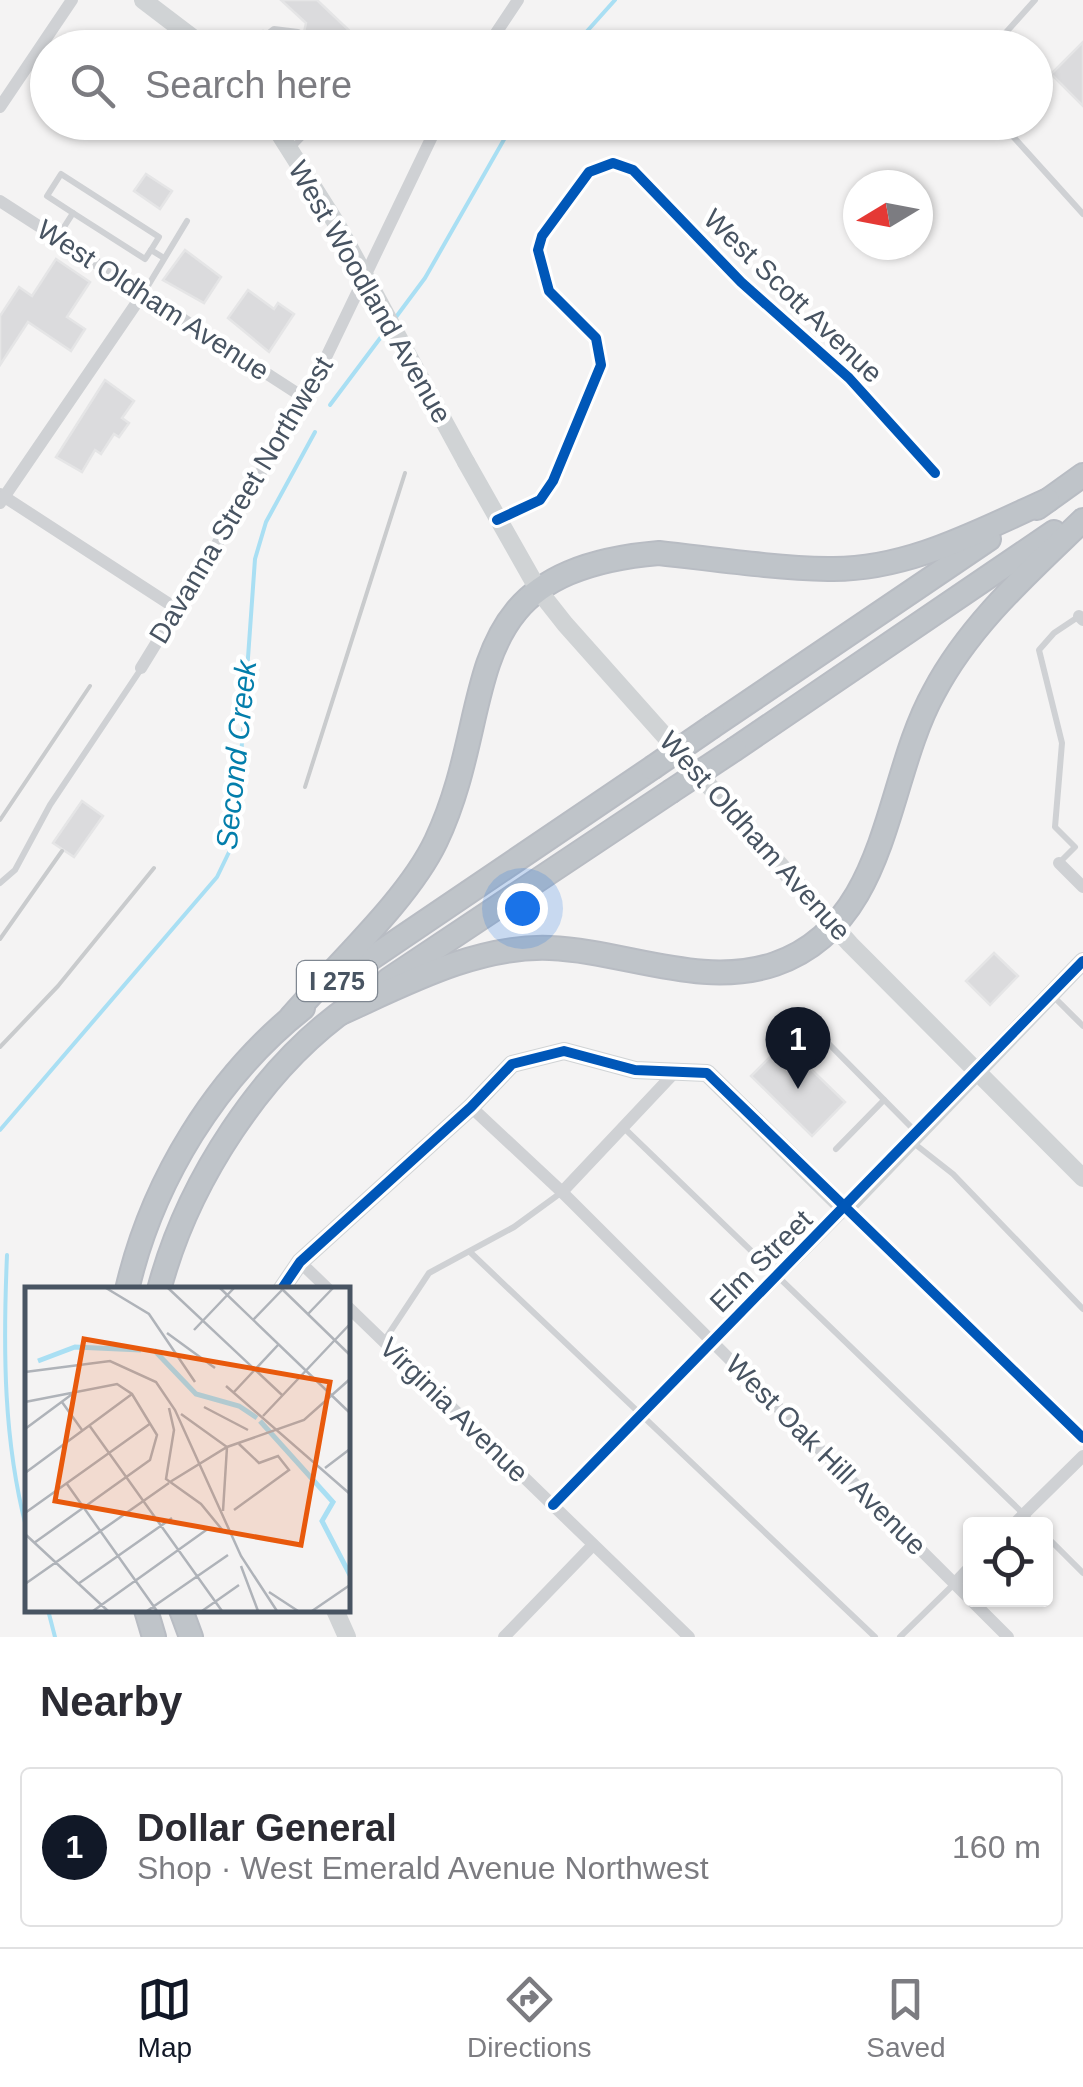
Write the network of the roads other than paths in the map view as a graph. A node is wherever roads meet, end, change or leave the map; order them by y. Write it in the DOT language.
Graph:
graph roads {
  1 [pos="72,0"];
  2 [pos="143,0"];
  3 [pos="518,0"];
  4 [pos="1034,0"];
  5 [pos="52,30"];
  6 [pos="182,30"];
  7 [pos="498,30"];
  8 [pos="1008,30"];
  9 [pos="30,62"];
  10 [pos="0,106"];
  11 [pos="284,140"];
  12 [pos="299,140"];
  13 [pos="430,140"];
  14 [pos="1016,140"];
  15 [pos="290,150"];
  16 [pos="0,201"];
  17 [pos="73,213"];
  18 [pos="1083,214"];
  19 [pos="186,220"];
  20 [pos="56,238"];
  21 [pos="151,250"];
  22 [pos="164,258"];
  23 [pos="142,295"];
  24 [pos="306,400"];
  25 [pos="466,462"];
  26 [pos="935,473"];
  27 [pos="1083,475"];
  28 [pos="2,498"];
  29 [pos="1048,500"];
  30 [pos="1083,512"];
  31 [pos="497,520"];
  32 [pos="1083,520"];
  33 [pos="540,592"];
  34 [pos="177,609"];
  35 [pos="1081,618"];
  36 [pos="142,668"];
  37 [pos="1058,862"];
  38 [pos="0,883"];
  39 [pos="1083,886"];
  40 [pos="834,925"];
  41 [pos="1083,961"];
  42 [pos="1051,994"];
  43 [pos="340,1012"];
  44 [pos="291,1017"];
  45 [pos="1083,1026"];
  46 [pos="823,1038"];
  47 [pos="678,1069"];
  48 [pos="974,1073"];
  49 [pos="884,1100"];
  50 [pos="471,1108"];
  51 [pos="623,1127"];
  52 [pos="914,1136"];
  53 [pos="836,1149"];
  54 [pos="1083,1178"];
  55 [pos="562,1192"];
  56 [pos="845,1208"];
  57 [pos="470,1252"];
  58 [pos="300,1262"];
  59 [pos="778,1274"];
  60 [pos="128,1287"];
  61 [pos="160,1287"];
  62 [pos="284,1287"];
  63 [pos="326,1287"];
  64 [pos="1083,1309"];
  65 [pos="350,1310"];
  66 [pos="712,1341"];
  67 [pos="383,1342"];
  68 [pos="639,1416"];
  69 [pos="1083,1438"];
  70 [pos="1083,1456"];
  71 [pos="553,1506"];
  72 [pos="1020,1517"];
  73 [pos="1028,1517"];
  74 [pos="1053,1543"];
  75 [pos="592,1546"];
  76 [pos="1083,1573"];
  77 [pos="963,1575"];
  78 [pos="954,1584"];
  79 [pos="147,1612"];
  80 [pos="182,1612"];
  81 [pos="341,1623"];
  82 [pos="509,1632"];
  83 [pos="154,1637"];
  84 [pos="190,1637"];
  85 [pos="358,1637"];
  86 [pos="525,1637"];
  87 [pos="689,1637"];
  88 [pos="875,1637"];
  89 [pos="900,1637"];
  90 [pos="1008,1637"];
  1 -- 5 [label="street"];
  2 -- 6 [label="street"];
  3 -- 7 [label="street"];
  4 -- 8 [label="lane"];
  9 -- 10 [label="street"];
  11 -- 15 [label="street, West Woodland Avenue"];
  12 -- 15 [label="lane"];
  13 -- 24 [label="street, Davanna Street Northwest"];
  14 -- 18 [label="lane"];
  15 -- 25 [label="street, West Woodland Avenue, bridge"];
  16 -- 20 [label="street, West Oldham Avenue"];
  17 -- 20 [label="lane"];
  17 -- 21 [label="lane"];
  17 -- 21 [label="lane"];
  19 -- 22 [label="lane"];
  20 -- 23 [label="street, West Oldham Avenue"];
  21 -- 22 [label="lane"];
  22 -- 23 [label="lane"];
  23 -- 24 [label="street, West Oldham Avenue"];
  23 -- 28 [label="street"];
  24 -- 34 [label="street, Davanna Street Northwest"];
  25 -- 31 [label="street, West Oldham Avenue"];
  26 -- 31 [label="street, West Scott Avenue"];
  27 -- 29 [label="highway, I 275"];
  28 -- 34 [label="street"];
  29 -- 33 [label="highway"];
  29 -- 44 [label="highway, I 275, bridge"];
  30 -- 43 [label="highway, I 275, bridge"];
  31 -- 33 [label="street, West Oldham Avenue"];
  32 -- 40 [label="highway"];
  33 -- 40 [label="street, West Oldham Avenue"];
  33 -- 44 [label="highway"];
  34 -- 36 [label="street, Davanna Street Northwest"];
  35 -- 37 [label="lane"];
  36 -- 38 [label="lane"];
  37 -- 39 [label="street"];
  40 -- 43 [label="highway"];
  40 -- 48 [label="street, West Oldham Avenue"];
  41 -- 42 [label="street, Elm Street"];
  42 -- 45 [label="lane"];
  42 -- 48 [label="street, Elm Street"];
  43 -- 61 [label="highway, I 275"];
  44 -- 60 [label="highway, I 275"];
  46 -- 49 [label="lane"];
  47 -- 50 [label="street"];
  47 -- 51 [label="street"];
  47 -- 56 [label="street"];
  48 -- 52 [label="street, Elm Street"];
  48 -- 54 [label="street, West Oldham Avenue"];
  49 -- 52 [label="lane"];
  49 -- 53 [label="lane"];
  50 -- 55 [label="street, West Oak Hill Avenue"];
  50 -- 58 [label="street"];
  51 -- 55 [label="street"];
  51 -- 59 [label="lane"];
  52 -- 56 [label="street, Elm Street"];
  52 -- 64 [label="lane"];
  55 -- 57 [label="lane"];
  55 -- 66 [label="street, West Oak Hill Avenue"];
  56 -- 59 [label="street, Elm Street"];
  56 -- 69 [label="street"];
  57 -- 67 [label="lane"];
  57 -- 68 [label="lane"];
  58 -- 62 [label="street"];
  58 -- 63 [label="street"];
  59 -- 66 [label="street, Elm Street"];
  59 -- 72 [label="lane"];
  65 -- 67 [label="street, Virginia Avenue"];
  66 -- 68 [label="street, Elm Street"];
  66 -- 78 [label="street, West Oak Hill Avenue"];
  67 -- 71 [label="street, Virginia Avenue"];
  68 -- 71 [label="street, Elm Street"];
  68 -- 88 [label="lane"];
  70 -- 73 [label="street"];
  71 -- 75 [label="street, Virginia Avenue"];
  74 -- 76 [label="lane"];
  75 -- 82 [label="street"];
  75 -- 87 [label="street, Virginia Avenue"];
  77 -- 78 [label="street"];
  78 -- 89 [label="lane"];
  78 -- 90 [label="street, West Oak Hill Avenue"];
  79 -- 83 [label="highway"];
  80 -- 84 [label="highway"];
  81 -- 85 [label="street"];
  82 -- 86 [label="lane"];
}
